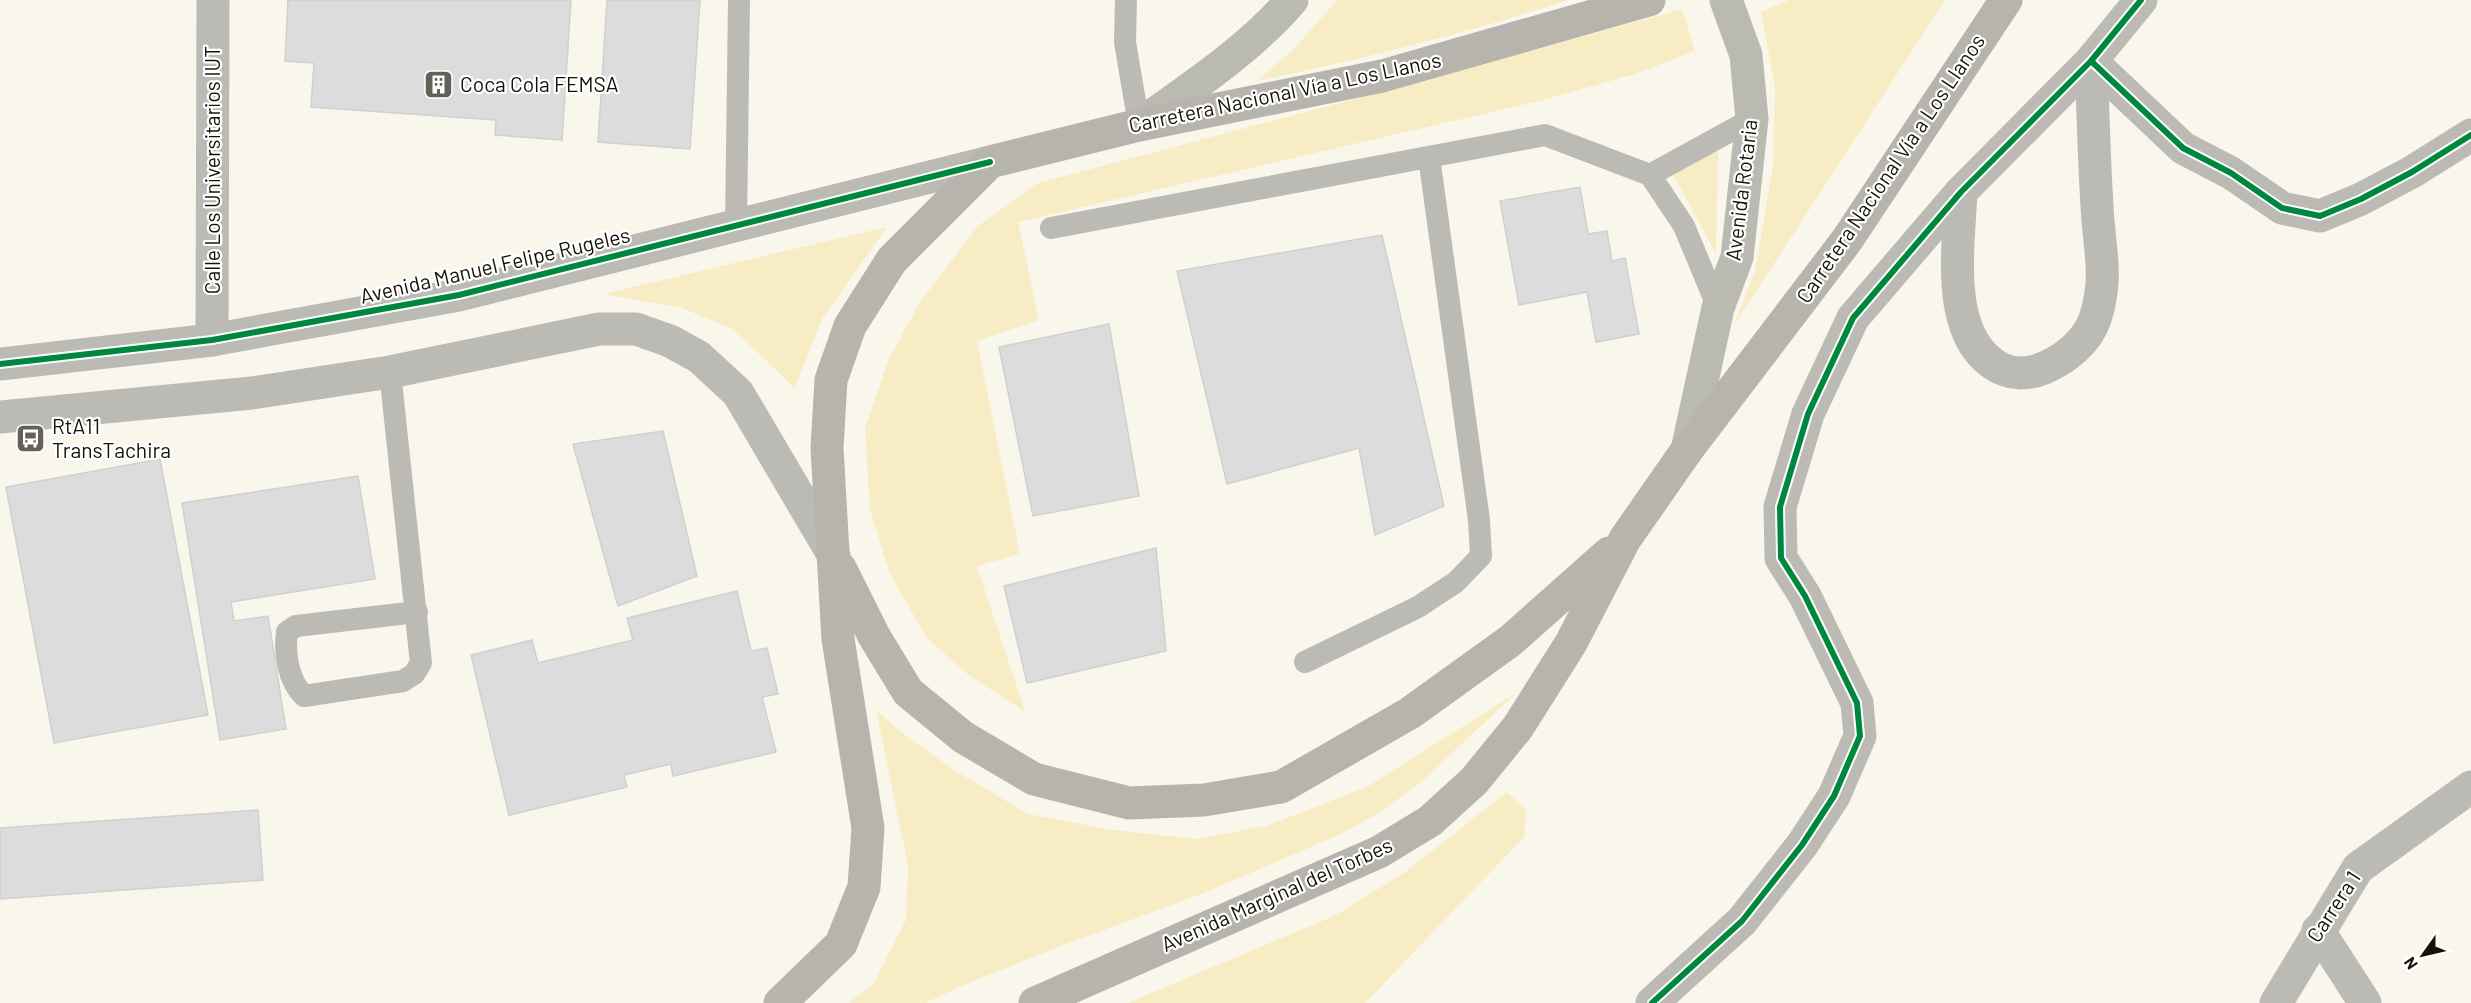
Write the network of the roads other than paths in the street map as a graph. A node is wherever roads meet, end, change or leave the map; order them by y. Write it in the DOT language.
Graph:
graph roads {
  1 [pos="213,0"];
  2 [pos="740,0"];
  3 [pos="1126,0"];
  4 [pos="1292,0"];
  5 [pos="1649,0"];
  6 [pos="1726,0"];
  7 [pos="2006,0"];
  8 [pos="2141,0"];
  9 [pos="2091,61"];
  10 [pos="1752,119"];
  11 [pos="1139,125"];
  12 [pos="2471,135"];
  13 [pos="1429,157"];
  14 [pos="990,162"];
  15 [pos="1650,175"];
  16 [pos="1961,192"];
  17 [pos="735,226"];
  18 [pos="1051,228"];
  19 [pos="1718,308"];
  20 [pos="212,340"];
  21 [pos="0,364"];
  22 [pos="390,372"];
  23 [pos="0,417"];
  24 [pos="1687,450"];
  25 [pos="1624,539"];
  26 [pos="834,556"];
  27 [pos="417,612"];
  28 [pos="1305,662"];
  29 [pos="2471,787"];
  30 [pos="2318,930"];
  31 [pos="780,1003"];
  32 [pos="1035,1003"];
  33 [pos="1652,1003"];
  34 [pos="2276,1003"];
  35 [pos="2365,1003"];
  1 -- 20 [label="street, Calle Los Universitarios IUT"];
  2 -- 17 [label="lane"];
  3 -- 11 [label="lane"];
  4 -- 11 [label="main road"];
  5 -- 11 [label="highway, Carretera Nacional Vía a Los Llanos"];
  6 -- 10 [label="main road, Avenida Rotaria"];
  7 -- 24 [label="highway, Carretera Nacional Vía a Los Llanos"];
  8 -- 9 [label="street"];
  9 -- 12 [label="street"];
  9 -- 16 [label="street"];
  9 -- 16 [label="street"];
  10 -- 15 [label="lane"];
  10 -- 19 [label="main road, Avenida Rotaria"];
  11 -- 14 [label="highway, Carretera Nacional Vía a Los Llanos"];
  13 -- 15 [label="lane"];
  13 -- 18 [label="lane"];
  13 -- 28 [label="lane"];
  14 -- 17 [label="street, Avenida Manuel Felipe Rugeles"];
  14 -- 26 [label="highway"];
  15 -- 19 [label="lane"];
  16 -- 33 [label="street"];
  17 -- 20 [label="street, Avenida Manuel Felipe Rugeles"];
  19 -- 24 [label="main road, Avenida Rotaria"];
  20 -- 21 [label="street, Avenida Manuel Felipe Rugeles"];
  22 -- 23 [label="street"];
  22 -- 26 [label="street"];
  22 -- 27 [label="lane"];
  24 -- 25 [label="highway, Avenida Marginal del Torbes"];
  25 -- 26 [label="highway"];
  25 -- 32 [label="highway, Avenida Marginal del Torbes"];
  26 -- 31 [label="highway"];
  27 -- 27 [label="lane"];
  29 -- 30 [label="street, Carrera 1"];
  30 -- 34 [label="street, Carrera 1"];
  30 -- 35 [label="street"];
}
